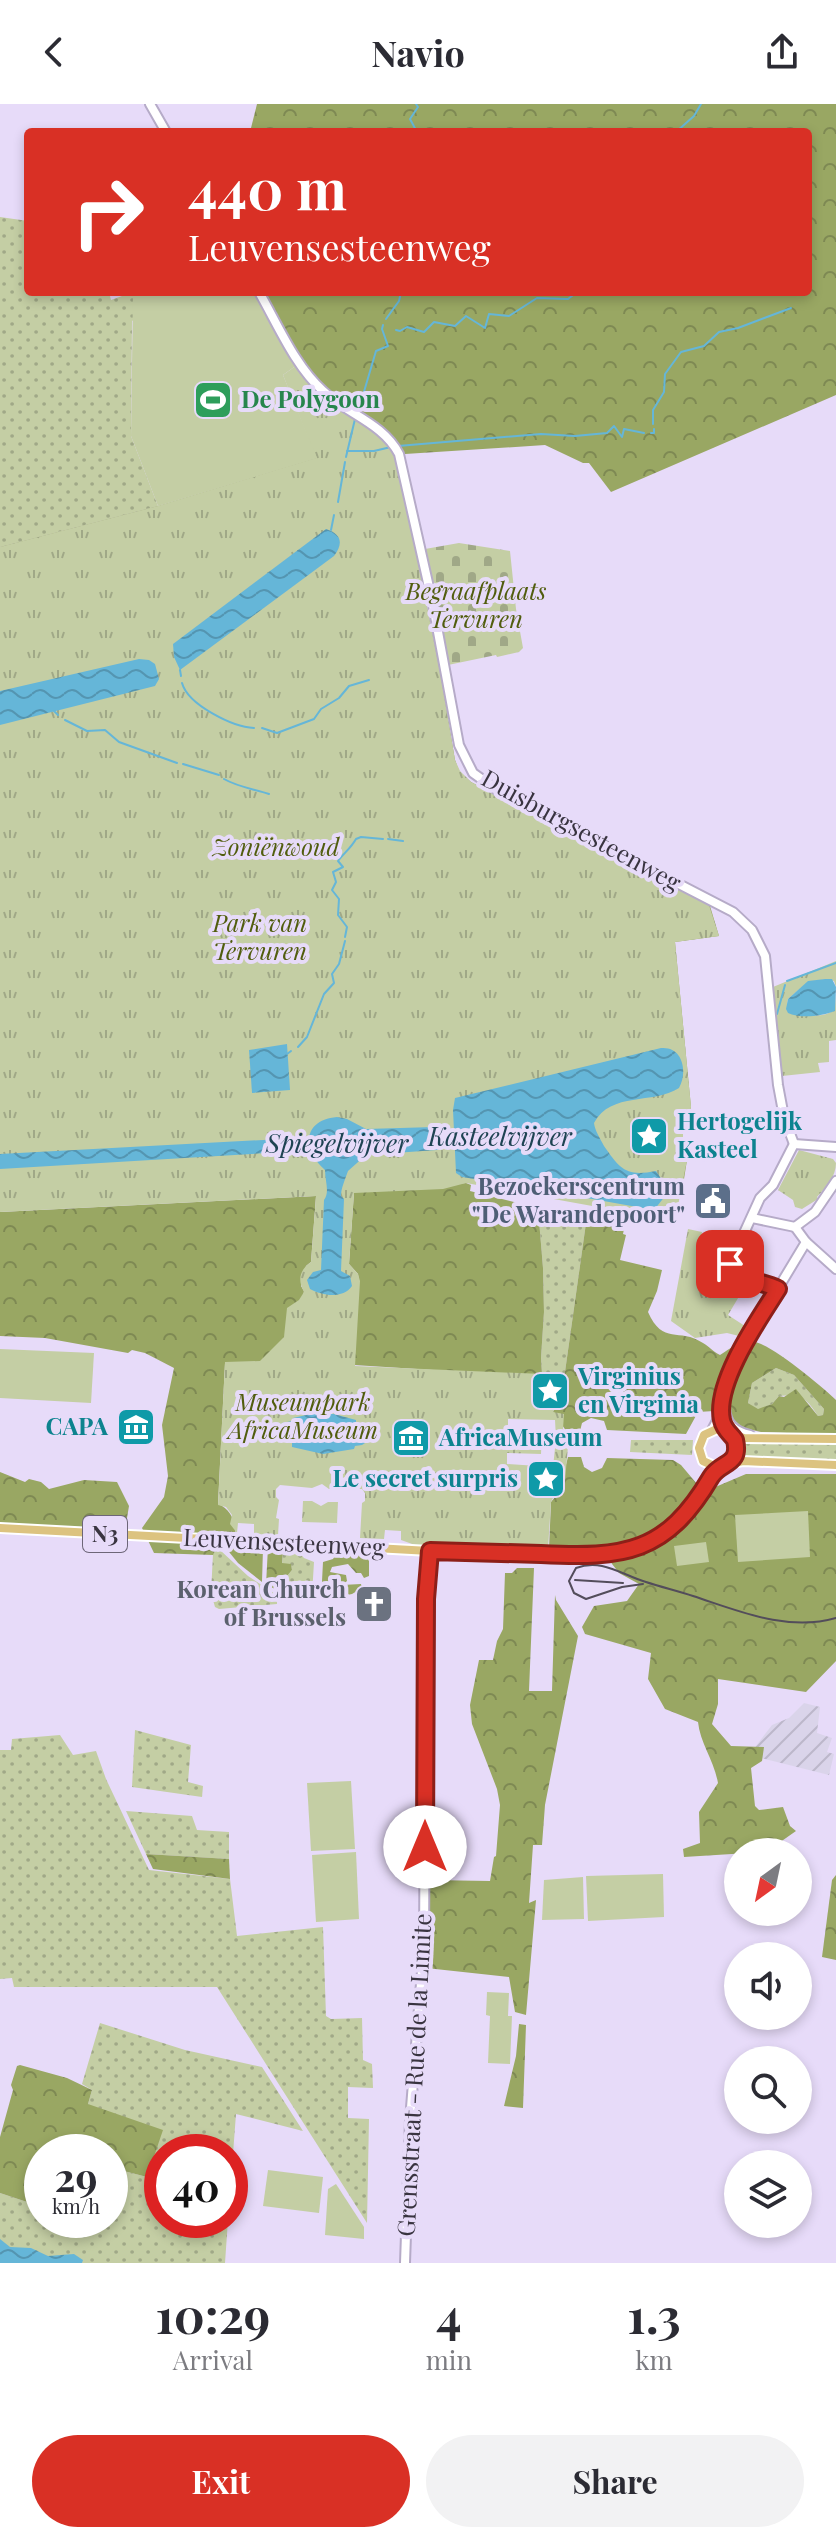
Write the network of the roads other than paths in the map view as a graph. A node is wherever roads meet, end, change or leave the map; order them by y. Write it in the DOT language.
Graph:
graph roads {
  1 [pos="150,104"];
  2 [pos="164,128"];
  3 [pos="261,296"];
  4 [pos="794,1144"];
  5 [pos="836,1147"];
  6 [pos="836,1181"];
  7 [pos="752,1218"];
  8 [pos="795,1227"];
  9 [pos="806,1242"];
  10 [pos="836,1269"];
  11 [pos="778,1289"];
  12 [pos="723,1402"];
  13 [pos="721,1413"];
  14 [pos="712,1430"];
  15 [pos="729,1434"];
  16 [pos="767,1437"];
  17 [pos="836,1439"];
  18 [pos="766,1462"];
  19 [pos="706,1463"];
  20 [pos="729,1464"];
  21 [pos="836,1465"];
  22 [pos="719,1468"];
  23 [pos="705,1491"];
  24 [pos="696,1503"];
  25 [pos="0,1528"];
  26 [pos="430,1551"];
  27 [pos="405,2263"];
  1 -- 2 [label="street"];
  3 -- 4 [label="street, Duisburgsesteenweg"];
  4 -- 5 [label="street"];
  4 -- 7 [label="street"];
  6 -- 8 [label="street"];
  7 -- 8 [label="street"];
  7 -- 11 [label="street"];
  8 -- 9 [label="street"];
  9 -- 10 [label="street"];
  9 -- 11 [label="street"];
  11 -- 12 [label="street"];
  12 -- 13 [label="street"];
  12 -- 16 [label="street"];
  13 -- 14 [label="street"];
  13 -- 15 [label="street"];
  14 -- 15 [label="main road"];
  14 -- 19 [label="main road"];
  15 -- 16 [label="main road"];
  15 -- 20 [label="main road"];
  16 -- 17 [label="main road"];
  18 -- 20 [label="main road, N3"];
  18 -- 21 [label="main road, N3"];
  18 -- 23 [label="main road, N3"];
  19 -- 22 [label="main road"];
  19 -- 24 [label="main road"];
  20 -- 22 [label="main road, N3"];
  22 -- 23 [label="main road, Leuvensesteenweg / N3"];
  23 -- 24 [label="main road, Leuvensesteenweg / N3"];
  24 -- 26 [label="main road, Leuvensesteenweg / N3"];
  25 -- 26 [label="main road, Leuvensesteenweg / N3"];
  26 -- 27 [label="street, Grensstraat - Rue de la Limite"];
}
